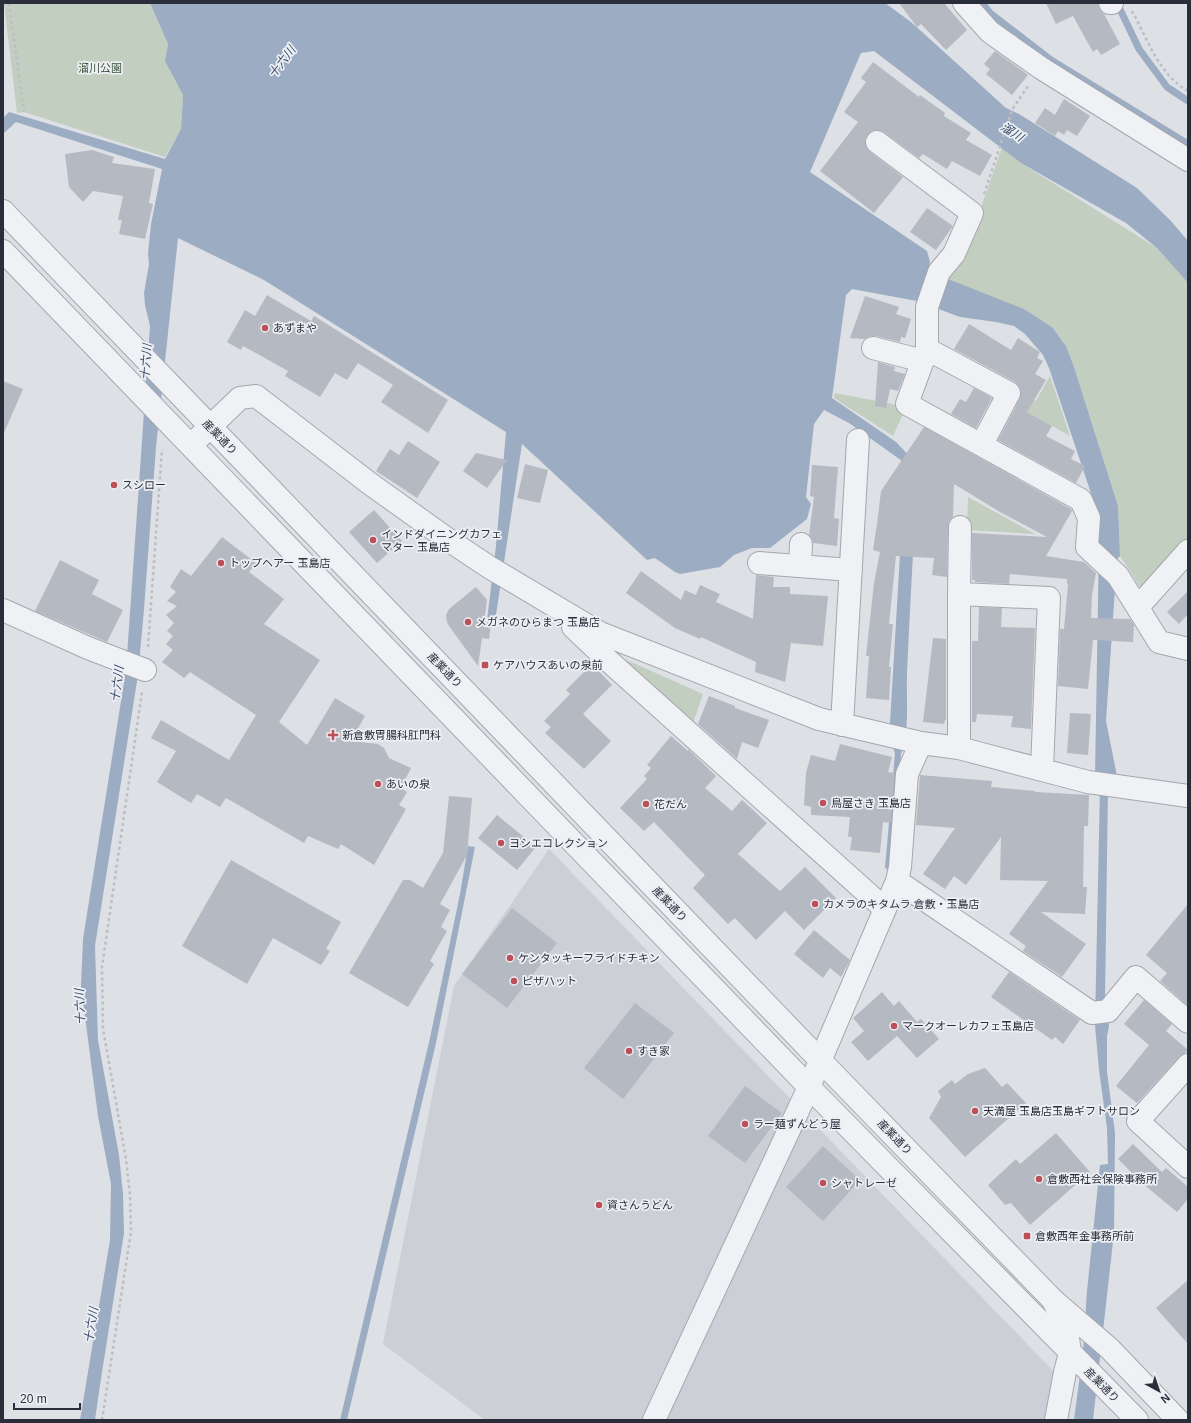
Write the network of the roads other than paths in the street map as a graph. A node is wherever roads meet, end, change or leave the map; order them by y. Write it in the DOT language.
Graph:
graph roads {
  1 [pos="964,3"];
  2 [pos="877,142"];
  3 [pos="1188,159"];
  4 [pos="3,211"];
  5 [pos="3,250"];
  6 [pos="873,348"];
  7 [pos="925,355"];
  8 [pos="210,426"];
  9 [pos="858,440"];
  10 [pos="982,444"];
  11 [pos="191,445"];
  12 [pos="960,526"];
  13 [pos="801,544"];
  14 [pos="1188,551"];
  15 [pos="759,563"];
  16 [pos="800,566"];
  17 [pos="851,570"];
  18 [pos="959,594"];
  19 [pos="548,603"];
  20 [pos="1138,607"];
  21 [pos="3,610"];
  22 [pos="1188,649"];
  23 [pos="145,670"];
  24 [pos="842,724"];
  25 [pos="921,743"];
  26 [pos="958,748"];
  27 [pos="1042,769"];
  28 [pos="1188,796"];
  29 [pos="897,881"];
  30 [pos="885,910"];
  31 [pos="1188,1022"];
  32 [pos="820,1060"];
  33 [pos="1188,1065"];
  34 [pos="809,1087"];
  35 [pos="1188,1167"];
  36 [pos="1053,1300"];
  37 [pos="1070,1353"];
  38 [pos="654,1420"];
  39 [pos="1056,1420"];
  40 [pos="1137,1420"];
  41 [pos="1178,1420"];
  1 -- 3 [label="street"];
  2 -- 7 [label="street"];
  4 -- 8 [label="street, 産業通り"];
  5 -- 11 [label="street, 産業通り"];
  6 -- 7 [label="street"];
  7 -- 10 [label="street"];
  7 -- 10 [label="street"];
  8 -- 11 [label="street"];
  8 -- 19 [label="street"];
  8 -- 32 [label="street, 産業通り"];
  9 -- 17 [label="street"];
  10 -- 20 [label="street"];
  11 -- 34 [label="street, 産業通り"];
  12 -- 18 [label="street"];
  13 -- 16 [label="street"];
  14 -- 20 [label="street"];
  15 -- 16 [label="street"];
  16 -- 17 [label="street"];
  17 -- 24 [label="street"];
  18 -- 26 [label="street"];
  18 -- 27 [label="street"];
  19 -- 24 [label="street"];
  19 -- 30 [label="street"];
  20 -- 22 [label="street"];
  21 -- 23 [label="street"];
  24 -- 25 [label="street"];
  25 -- 26 [label="street"];
  25 -- 29 [label="street"];
  26 -- 27 [label="street"];
  27 -- 28 [label="street"];
  29 -- 30 [label="street"];
  29 -- 31 [label="street"];
  30 -- 32 [label="street"];
  32 -- 34 [label="street"];
  32 -- 36 [label="street, 産業通り"];
  33 -- 35 [label="street"];
  34 -- 37 [label="street, 産業通り"];
  34 -- 38 [label="street"];
  36 -- 37 [label="street"];
  36 -- 41 [label="street, 産業通り"];
  37 -- 39 [label="street"];
  37 -- 40 [label="street, 産業通り"];
}
